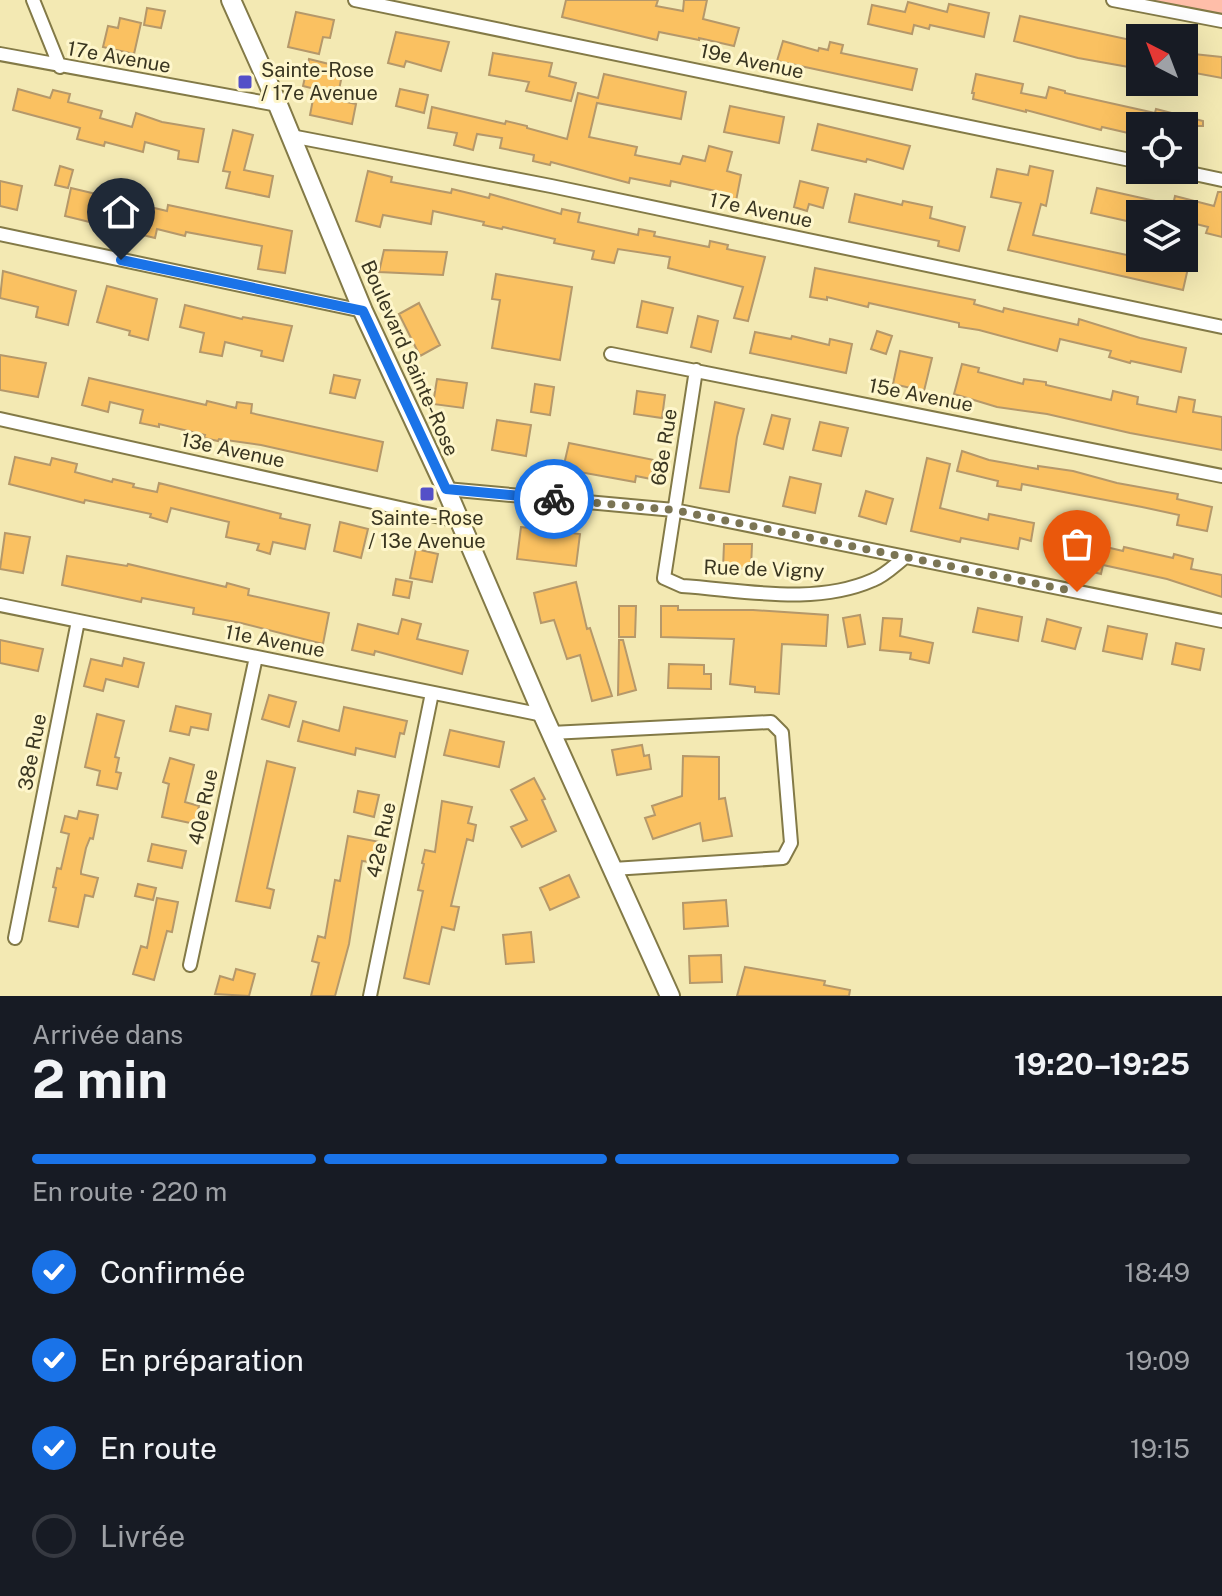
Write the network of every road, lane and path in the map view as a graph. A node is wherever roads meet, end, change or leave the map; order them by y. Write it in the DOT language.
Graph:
graph roads {
  1 [pos="33,0"];
  2 [pos="231,0"];
  3 [pos="355,0"];
  4 [pos="1113,0"];
  5 [pos="1222,21"];
  6 [pos="0,54"];
  7 [pos="60,67"];
  8 [pos="278,105"];
  9 [pos="291,136"];
  10 [pos="1126,159"];
  11 [pos="1198,175"];
  12 [pos="1222,180"];
  13 [pos="0,234"];
  14 [pos="363,311"];
  15 [pos="1222,327"];
  16 [pos="611,354"];
  17 [pos="696,370"];
  18 [pos="0,419"];
  19 [pos="1222,476"];
  20 [pos="446,489"];
  21 [pos="674,510"];
  22 [pos="458,521"];
  23 [pos="904,558"];
  24 [pos="664,578"];
  25 [pos="0,605"];
  26 [pos="78,621"];
  27 [pos="1222,621"];
  28 [pos="256,657"];
  29 [pos="432,693"];
  30 [pos="543,715"];
  31 [pos="551,733"];
  32 [pos="613,869"];
  33 [pos="15,938"];
  34 [pos="190,965"];
  35 [pos="370,996"];
  36 [pos="670,996"];
  1 -- 7 [label="street"];
  2 -- 8 [label="street, Boulevard Sainte-Rose"];
  3 -- 10 [label="street, 19e Avenue"];
  4 -- 5 [label="street"];
  6 -- 7 [label="street, 17e Avenue"];
  7 -- 8 [label="street, 17e Avenue"];
  8 -- 9 [label="street, Boulevard Sainte-Rose"];
  9 -- 14 [label="street, Boulevard Sainte-Rose"];
  9 -- 15 [label="street, 17e Avenue"];
  11 -- 12 [label="street"];
  13 -- 14 [label="street"];
  14 -- 20 [label="street, Boulevard Sainte-Rose"];
  16 -- 17 [label="street, 15e Avenue"];
  17 -- 19 [label="street, 15e Avenue"];
  17 -- 21 [label="street, 68e Rue"];
  18 -- 22 [label="street, 13e Avenue"];
  20 -- 21 [label="street"];
  20 -- 22 [label="street, Boulevard Sainte-Rose"];
  21 -- 23 [label="street"];
  21 -- 24 [label="street, 68e Rue"];
  22 -- 30 [label="street, Boulevard Sainte-Rose"];
  23 -- 24 [label="street, Rue de Vigny"];
  23 -- 27 [label="street"];
  25 -- 26 [label="street, 11e Avenue"];
  26 -- 28 [label="street, 11e Avenue"];
  26 -- 33 [label="street, 38e Rue"];
  28 -- 29 [label="street, 11e Avenue"];
  28 -- 34 [label="street, 40e Rue"];
  29 -- 30 [label="street, 11e Avenue"];
  29 -- 35 [label="street, 42e Rue"];
  30 -- 31 [label="street, Boulevard Sainte-Rose"];
  31 -- 32 [label="street, Boulevard Sainte-Rose"];
  31 -- 32 [label="street"];
  32 -- 36 [label="street, Boulevard Sainte-Rose"];
}
